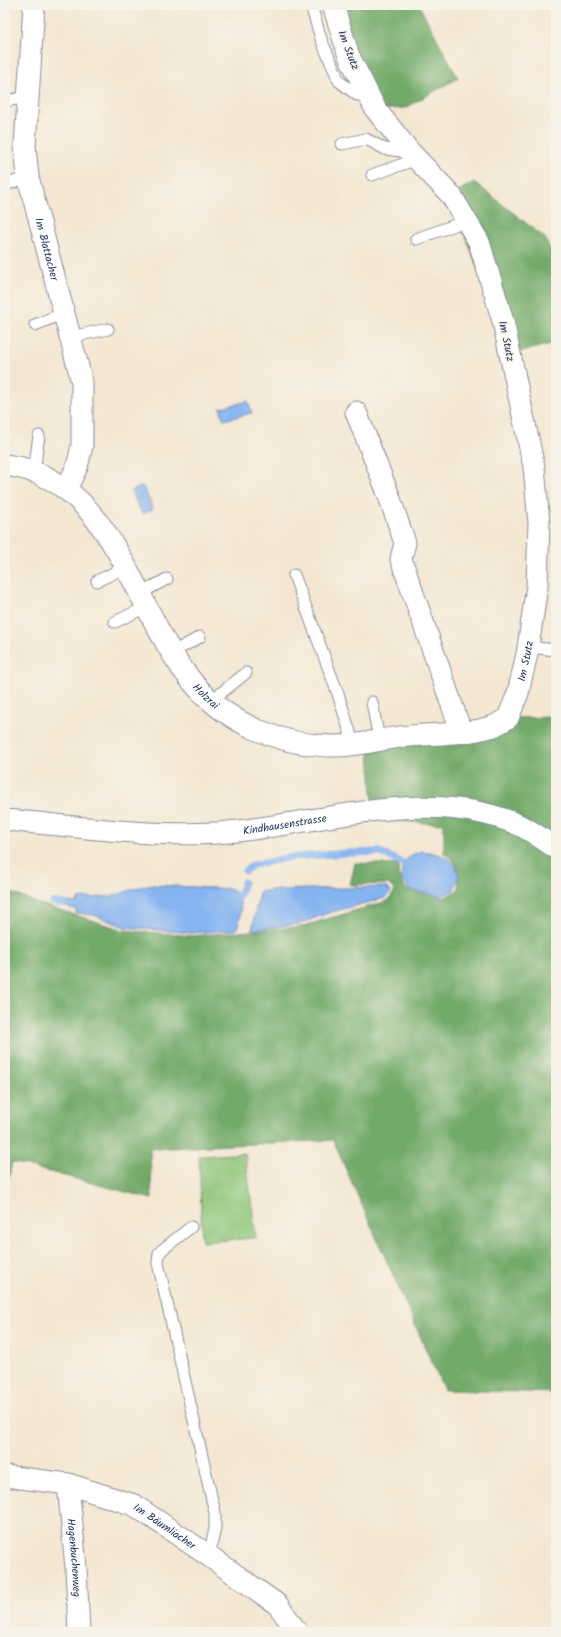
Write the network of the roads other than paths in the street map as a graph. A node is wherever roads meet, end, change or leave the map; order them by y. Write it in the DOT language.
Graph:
graph roads {
  1 [pos="34,5"];
  2 [pos="311,5"];
  3 [pos="333,5"];
  4 [pos="370,96"];
  5 [pos="28,97"];
  6 [pos="5,101"];
  7 [pos="342,144"];
  8 [pos="414,156"];
  9 [pos="372,175"];
  10 [pos="28,177"];
  11 [pos="5,184"];
  12 [pos="466,220"];
  13 [pos="416,239"];
  14 [pos="64,313"];
  15 [pos="35,324"];
  16 [pos="108,328"];
  17 [pos="70,336"];
  18 [pos="356,412"];
  19 [pos="38,436"];
  20 [pos="5,465"];
  21 [pos="34,471"];
  22 [pos="66,489"];
  23 [pos="126,567"];
  24 [pos="294,575"];
  25 [pos="167,579"];
  26 [pos="97,581"];
  27 [pos="144,599"];
  28 [pos="115,622"];
  29 [pos="200,637"];
  30 [pos="528,647"];
  31 [pos="556,650"];
  32 [pos="171,653"];
  33 [pos="246,673"];
  34 [pos="211,701"];
  35 [pos="372,702"];
  36 [pos="508,718"];
  37 [pos="461,731"];
  38 [pos="379,740"];
  39 [pos="351,744"];
  40 [pos="5,820"];
  41 [pos="556,848"];
  42 [pos="191,1227"];
  43 [pos="5,1476"];
  44 [pos="68,1484"];
  45 [pos="209,1556"];
  46 [pos="79,1632"];
  47 [pos="297,1632"];
  1 -- 5 [label="street, Im Blattacher"];
  2 -- 4 [label="lane"];
  3 -- 4 [label="street, Im Stutz"];
  4 -- 8 [label="street, Im Stutz"];
  5 -- 6 [label="lane"];
  5 -- 10 [label="street, Im Blattacher"];
  7 -- 8 [label="lane"];
  8 -- 9 [label="lane"];
  8 -- 12 [label="street, Im Stutz"];
  10 -- 11 [label="lane"];
  10 -- 14 [label="street, Im Blattacher"];
  12 -- 13 [label="lane"];
  12 -- 30 [label="street, Im Stutz"];
  14 -- 15 [label="lane"];
  14 -- 17 [label="street, Im Blattacher"];
  16 -- 17 [label="lane"];
  17 -- 22 [label="street, Im Blattacher"];
  18 -- 37 [label="street"];
  19 -- 21 [label="lane"];
  20 -- 21 [label="street, Holzrai"];
  21 -- 22 [label="street, Holzrai"];
  22 -- 23 [label="street, Holzrai"];
  23 -- 26 [label="lane"];
  23 -- 27 [label="street, Holzrai"];
  24 -- 39 [label="lane"];
  25 -- 27 [label="lane"];
  27 -- 28 [label="lane"];
  27 -- 32 [label="street, Holzrai"];
  29 -- 32 [label="lane"];
  30 -- 31 [label="lane"];
  30 -- 36 [label="street, Im Stutz"];
  32 -- 34 [label="street, Holzrai"];
  33 -- 34 [label="lane"];
  34 -- 39 [label="street, Holzrai"];
  35 -- 38 [label="lane"];
  36 -- 37 [label="street, Holzrai"];
  37 -- 38 [label="street, Holzrai"];
  38 -- 39 [label="street, Holzrai"];
  40 -- 41 [label="street, Kindhausenstrasse"];
  42 -- 45 [label="lane"];
  43 -- 44 [label="street, Im Bäumliacher"];
  44 -- 45 [label="street, Im Bäumliacher"];
  44 -- 46 [label="street, Hagenbuchenweg"];
  45 -- 47 [label="street, Im Bäumliacher"];
}
